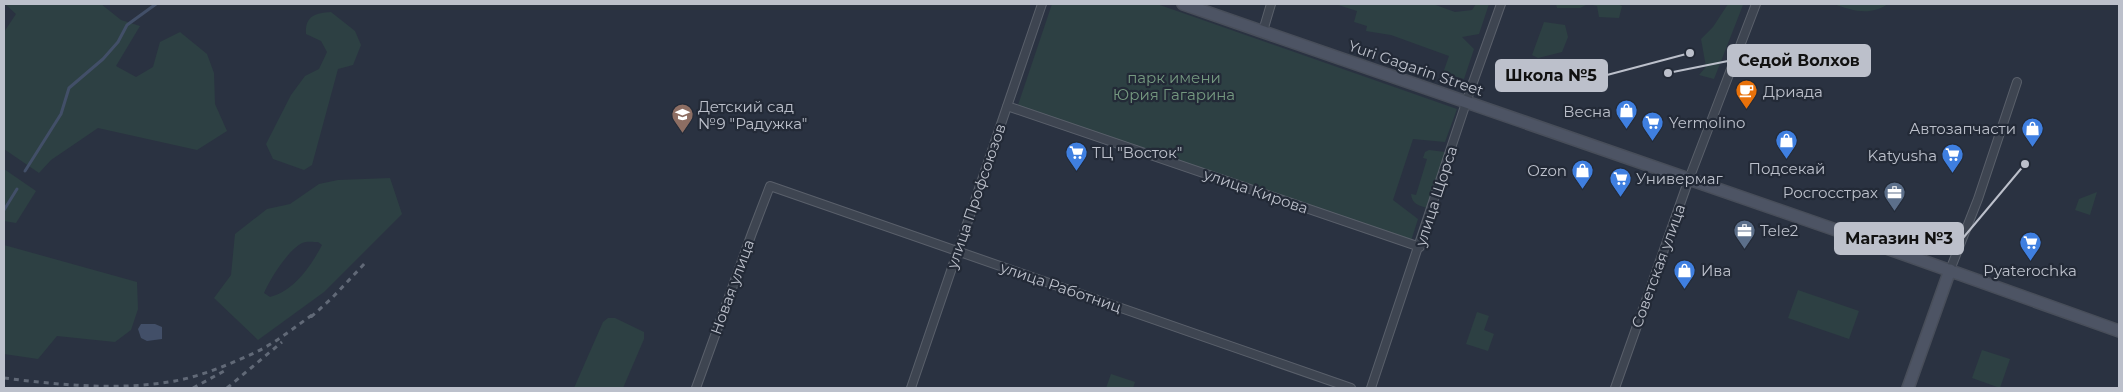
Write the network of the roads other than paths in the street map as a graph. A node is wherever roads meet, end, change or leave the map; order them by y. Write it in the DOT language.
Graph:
graph roads {
  1 [pos="1042,4"];
  2 [pos="1184,4"];
  3 [pos="1272,4"];
  4 [pos="1501,4"];
  5 [pos="1756,4"];
  6 [pos="1264,31"];
  7 [pos="2017,82"];
  8 [pos="1466,102"];
  9 [pos="1007,106"];
  10 [pos="1689,179"];
  11 [pos="770,186"];
  12 [pos="1420,247"];
  13 [pos="958,251"];
  14 [pos="1950,270"];
  15 [pos="2119,331"];
  16 [pos="696,388"];
  17 [pos="911,388"];
  18 [pos="1351,388"];
  19 [pos="1371,388"];
  20 [pos="1615,388"];
  21 [pos="1908,388"];
  1 -- 9 [label="street, улица Профсоюзов"];
  2 -- 6 [label="main road, Yuri Gagarin Street"];
  3 -- 6 [label="street"];
  4 -- 8 [label="street, улица Щорса"];
  5 -- 10 [label="street, Советская улица"];
  6 -- 8 [label="main road, Yuri Gagarin Street"];
  7 -- 14 [label="street"];
  8 -- 10 [label="main road, Yuri Gagarin Street"];
  8 -- 12 [label="street, улица Щорса"];
  9 -- 12 [label="street, улица Кирова"];
  9 -- 13 [label="street, улица Профсоюзов"];
  10 -- 14 [label="main road, Yuri Gagarin Street"];
  10 -- 20 [label="street, Советская улица"];
  11 -- 13 [label="street, улица Работниц"];
  11 -- 16 [label="street, Новая улица"];
  12 -- 19 [label="street, улица Щорса"];
  13 -- 17 [label="street, улица Профсоюзов"];
  13 -- 18 [label="street, улица Работниц"];
  14 -- 15 [label="main road, Yuri Gagarin Street"];
  14 -- 21 [label="main road"];
}
